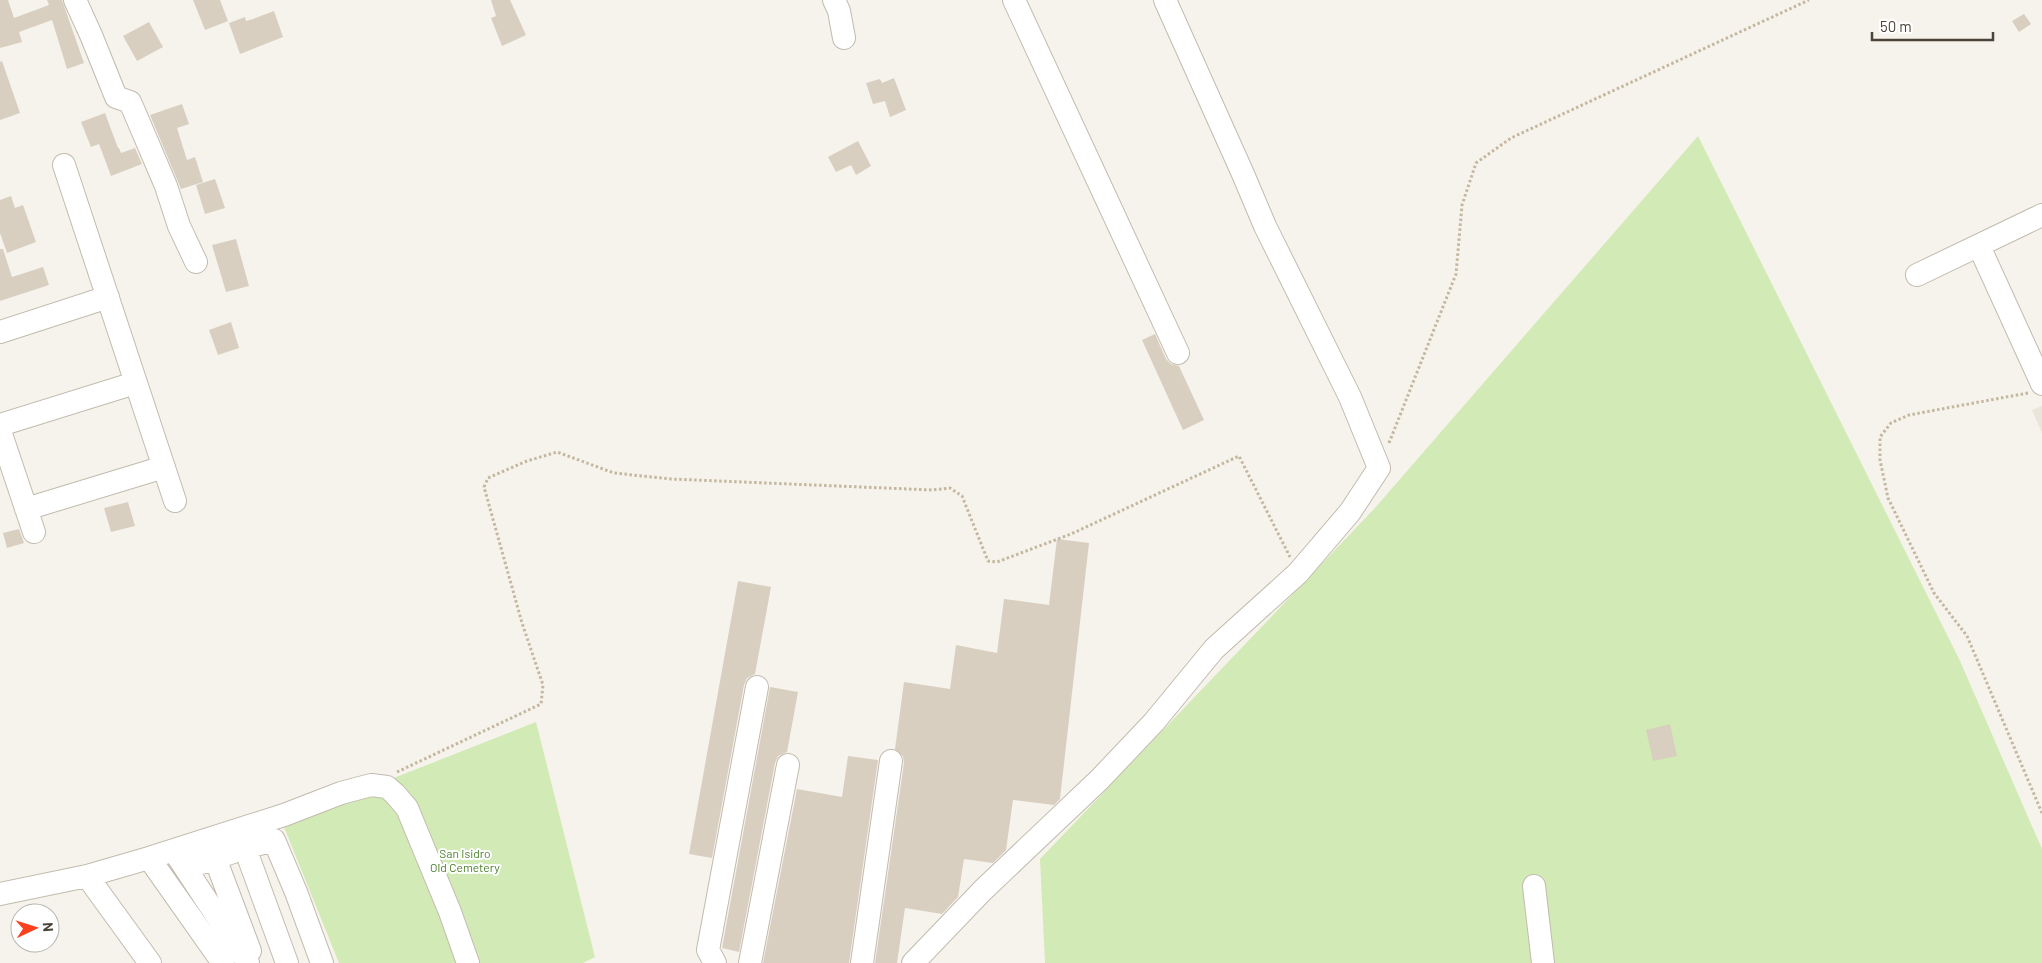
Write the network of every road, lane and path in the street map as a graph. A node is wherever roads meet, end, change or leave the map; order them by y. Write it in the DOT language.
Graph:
graph roads {
  1 [pos="75,0"];
  2 [pos="834,0"];
  3 [pos="1014,0"];
  4 [pos="1165,0"];
  5 [pos="1809,0"];
  6 [pos="844,38"];
  7 [pos="64,165"];
  8 [pos="2040,222"];
  9 [pos="1978,246"];
  10 [pos="196,262"];
  11 [pos="1917,275"];
  12 [pos="108,297"];
  13 [pos="0,332"];
  14 [pos="1178,354"];
  15 [pos="135,383"];
  16 [pos="2037,388"];
  17 [pos="0,425"];
  18 [pos="0,431"];
  19 [pos="164,467"];
  20 [pos="1379,468"];
  21 [pos="175,501"];
  22 [pos="26,509"];
  23 [pos="34,532"];
  24 [pos="1298,573"];
  25 [pos="757,687"];
  26 [pos="891,761"];
  27 [pos="788,765"];
  28 [pos="371,785"];
  29 [pos="2042,813"];
  30 [pos="245,848"];
  31 [pos="149,858"];
  32 [pos="215,858"];
  33 [pos="180,859"];
  34 [pos="87,876"];
  35 [pos="1534,886"];
  36 [pos="0,894"];
  37 [pos="206,898"];
  38 [pos="187,911"];
  39 [pos="150,963"];
  40 [pos="223,963"];
  41 [pos="250,963"];
  42 [pos="287,963"];
  43 [pos="322,963"];
  44 [pos="468,963"];
  45 [pos="715,963"];
  46 [pos="750,963"];
  47 [pos="862,963"];
  48 [pos="913,963"];
  49 [pos="1543,963"];
  1 -- 10 [label="street"];
  2 -- 6 [label="street"];
  3 -- 14 [label="street"];
  4 -- 20 [label="street"];
  5 -- 20 [label="path"];
  7 -- 12 [label="street"];
  8 -- 9 [label="street"];
  9 -- 11 [label="street"];
  9 -- 16 [label="street"];
  12 -- 13 [label="street"];
  12 -- 15 [label="street"];
  15 -- 17 [label="street"];
  15 -- 19 [label="street"];
  16 -- 29 [label="path"];
  18 -- 22 [label="street"];
  19 -- 21 [label="street"];
  19 -- 22 [label="street"];
  20 -- 24 [label="street"];
  22 -- 23 [label="street"];
  24 -- 28 [label="path"];
  24 -- 48 [label="street"];
  25 -- 45 [label="street"];
  26 -- 47 [label="street"];
  27 -- 46 [label="street"];
  28 -- 33 [label="street"];
  28 -- 44 [label="street"];
  30 -- 32 [label="street"];
  30 -- 42 [label="street"];
  30 -- 43 [label="street"];
  31 -- 33 [label="street"];
  31 -- 34 [label="street"];
  31 -- 38 [label="street"];
  32 -- 33 [label="street"];
  32 -- 41 [label="street"];
  33 -- 37 [label="street"];
  34 -- 36 [label="street"];
  34 -- 39 [label="street"];
  35 -- 49 [label="street"];
  37 -- 38 [label="street"];
  37 -- 41 [label="street"];
  38 -- 40 [label="street"];
}
